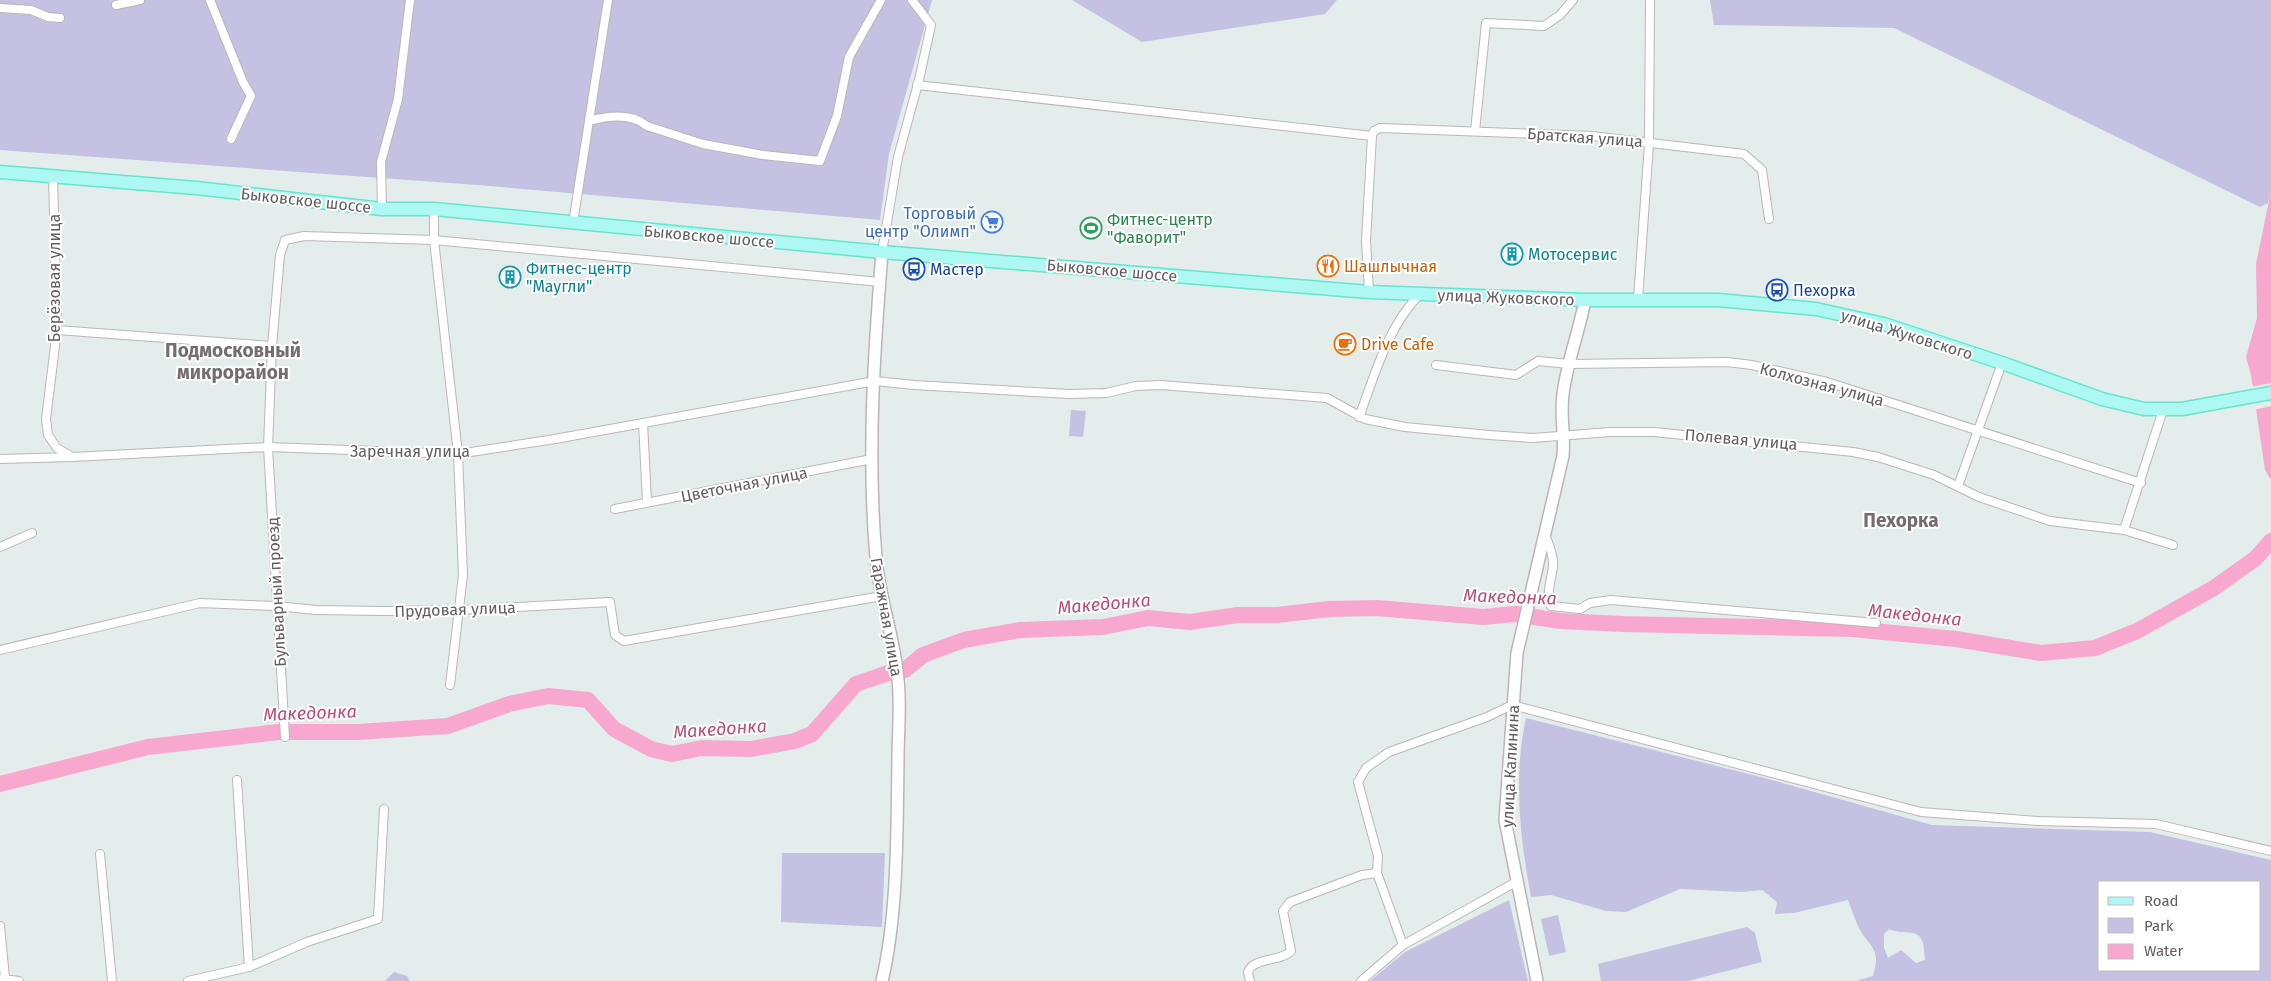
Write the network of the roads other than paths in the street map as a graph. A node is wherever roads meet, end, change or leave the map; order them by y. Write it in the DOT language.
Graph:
graph roads {
  1 [pos="140,0"];
  2 [pos="210,0"];
  3 [pos="410,0"];
  4 [pos="608,0"];
  5 [pos="881,0"];
  6 [pos="912,0"];
  7 [pos="1574,0"];
  8 [pos="1650,0"];
  9 [pos="116,5"];
  10 [pos="0,8"];
  11 [pos="60,18"];
  12 [pos="918,84"];
  13 [pos="589,121"];
  14 [pos="1476,131"];
  15 [pos="1372,136"];
  16 [pos="232,139"];
  17 [pos="1649,144"];
  18 [pos="0,172"];
  19 [pos="52,176"];
  20 [pos="382,209"];
  21 [pos="434,209"];
  22 [pos="1769,219"];
  23 [pos="573,223"];
  24 [pos="434,240"];
  25 [pos="882,252"];
  26 [pos="880,282"];
  27 [pos="1369,292"];
  28 [pos="1419,295"];
  29 [pos="1638,299"];
  30 [pos="1584,300"];
  31 [pos="57,330"];
  32 [pos="272,346"];
  33 [pos="2002,363"];
  34 [pos="1569,364"];
  35 [pos="1436,365"];
  36 [pos="875,380"];
  37 [pos="2271,394"];
  38 [pos="2163,410"];
  39 [pos="1359,417"];
  40 [pos="643,423"];
  41 [pos="1980,431"];
  42 [pos="1565,436"];
  43 [pos="268,447"];
  44 [pos="458,454"];
  45 [pos="72,457"];
  46 [pos="0,458"];
  47 [pos="872,459"];
  48 [pos="2141,483"];
  49 [pos="1958,486"];
  50 [pos="647,502"];
  51 [pos="615,509"];
  52 [pos="2124,530"];
  53 [pos="32,533"];
  54 [pos="1544,533"];
  55 [pos="2173,545"];
  56 [pos="0,547"];
  57 [pos="882,596"];
  58 [pos="276,606"];
  59 [pos="459,610"];
  60 [pos="1876,623"];
  61 [pos="0,650"];
  62 [pos="450,684"];
  63 [pos="1512,705"];
  64 [pos="285,737"];
  65 [pos="237,780"];
  66 [pos="384,809"];
  67 [pos="2271,851"];
  68 [pos="100,854"];
  69 [pos="1377,873"];
  70 [pos="1516,882"];
  71 [pos="0,926"];
  72 [pos="1403,945"];
  73 [pos="249,967"];
  74 [pos="2,979"];
  75 [pos="20,981"];
  76 [pos="112,981"];
  77 [pos="188,981"];
  78 [pos="882,981"];
  79 [pos="1250,981"];
  80 [pos="1361,981"];
  81 [pos="1537,981"];
  1 -- 9 [label="street"];
  2 -- 16 [label="street"];
  3 -- 20 [label="street"];
  4 -- 13 [label="street"];
  5 -- 13 [label="street"];
  6 -- 12 [label="street"];
  7 -- 14 [label="street"];
  8 -- 17 [label="street, Братская улица"];
  10 -- 11 [label="street"];
  12 -- 15 [label="street"];
  12 -- 25 [label="street"];
  13 -- 23 [label="street"];
  14 -- 15 [label="street, Братская улица"];
  14 -- 17 [label="street, Братская улица"];
  15 -- 27 [label="street"];
  17 -- 22 [label="street"];
  17 -- 29 [label="street"];
  18 -- 19 [label="main road, Быковское шоссе"];
  19 -- 20 [label="main road, Быковское шоссе"];
  19 -- 31 [label="street, Берёзовая улица"];
  20 -- 21 [label="main road, Быковское шоссе"];
  21 -- 23 [label="main road, Быковское шоссе"];
  21 -- 24 [label="street"];
  23 -- 25 [label="main road, Быковское шоссе"];
  24 -- 26 [label="street"];
  24 -- 32 [label="street, Бульварный проезд"];
  24 -- 44 [label="street"];
  25 -- 26 [label="street, Гаражная улица"];
  25 -- 27 [label="main road, Быковское шоссе"];
  26 -- 36 [label="street, Гаражная улица"];
  27 -- 28 [label="main road, Быковское шоссе"];
  28 -- 30 [label="main road, улица Жуковского"];
  28 -- 39 [label="street"];
  29 -- 30 [label="main road, улица Жуковского"];
  29 -- 33 [label="main road, улица Жуковского"];
  30 -- 34 [label="street"];
  31 -- 32 [label="street"];
  31 -- 45 [label="street, Берёзовая улица"];
  32 -- 43 [label="street, Бульварный проезд"];
  33 -- 38 [label="main road, улица Жуковского"];
  33 -- 41 [label="street"];
  34 -- 35 [label="street, Колхозная улица"];
  34 -- 41 [label="street, Колхозная улица"];
  34 -- 42 [label="street"];
  36 -- 39 [label="street, Заречная улица"];
  36 -- 40 [label="street, Заречная улица"];
  36 -- 47 [label="street, Гаражная улица"];
  37 -- 38 [label="main road, улица Жуковского"];
  38 -- 48 [label="street"];
  39 -- 42 [label="street, Полевая улица"];
  40 -- 44 [label="street, Заречная улица"];
  40 -- 50 [label="street"];
  41 -- 48 [label="street, Колхозная улица"];
  41 -- 49 [label="street"];
  42 -- 49 [label="street, Полевая улица"];
  42 -- 54 [label="street, улица Калинина"];
  43 -- 44 [label="street, Заречная улица"];
  43 -- 45 [label="street, Заречная улица"];
  43 -- 58 [label="street, Бульварный проезд"];
  44 -- 59 [label="street"];
  45 -- 46 [label="street, Заречная улица"];
  47 -- 50 [label="street, Цветочная улица"];
  47 -- 57 [label="street, Гаражная улица"];
  48 -- 52 [label="street"];
  49 -- 52 [label="street, Полевая улица"];
  50 -- 51 [label="street, Цветочная улица"];
  52 -- 55 [label="street, Полевая улица"];
  53 -- 56 [label="street"];
  54 -- 60 [label="street"];
  54 -- 63 [label="street, улица Калинина"];
  57 -- 59 [label="street, Прудовая улица"];
  57 -- 78 [label="street, Гаражная улица"];
  58 -- 59 [label="street, Прудовая улица"];
  58 -- 61 [label="street, Прудовая улица"];
  58 -- 64 [label="street, Бульварный проезд"];
  59 -- 62 [label="street"];
  63 -- 67 [label="street"];
  63 -- 69 [label="street"];
  63 -- 70 [label="street, улица Калинина"];
  65 -- 73 [label="street"];
  66 -- 73 [label="street"];
  68 -- 76 [label="street"];
  69 -- 72 [label="street"];
  69 -- 79 [label="street"];
  70 -- 72 [label="street"];
  70 -- 81 [label="street, улица Калинина"];
  71 -- 74 [label="street"];
  72 -- 80 [label="street"];
  73 -- 77 [label="street"];
  74 -- 75 [label="street"];
}
